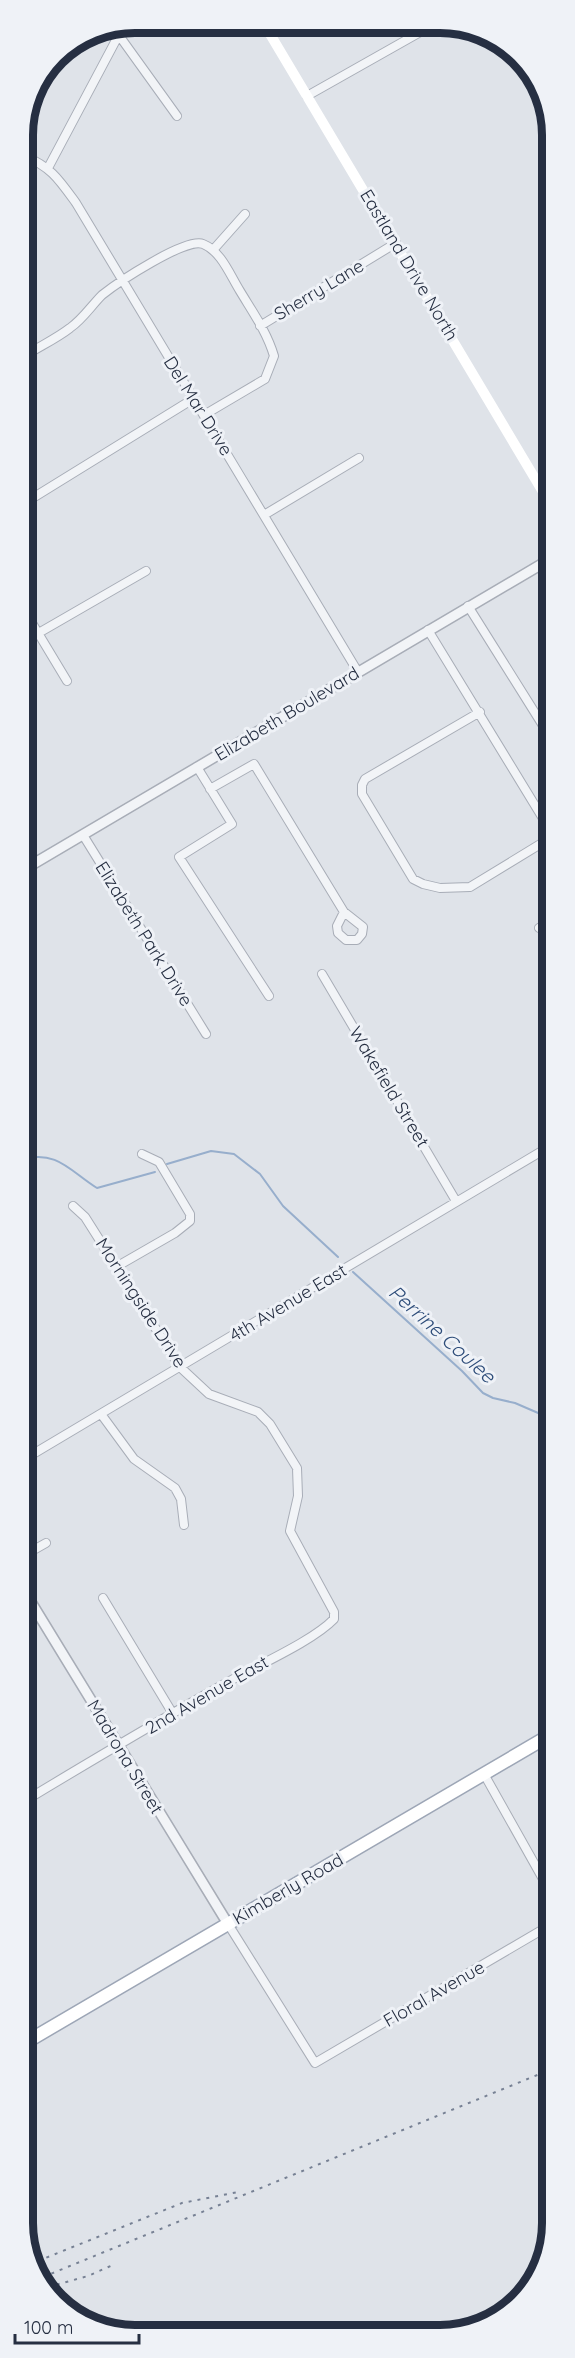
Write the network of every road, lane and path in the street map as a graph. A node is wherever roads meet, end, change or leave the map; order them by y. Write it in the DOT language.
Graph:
graph roads {
  1 [pos="269,33"];
  2 [pos="419,33"];
  3 [pos="118,34"];
  4 [pos="307,96"];
  5 [pos="177,116"];
  6 [pos="33,160"];
  7 [pos="48,168"];
  8 [pos="245,214"];
  9 [pos="396,243"];
  10 [pos="213,250"];
  11 [pos="122,280"];
  12 [pos="260,326"];
  13 [pos="33,351"];
  14 [pos="193,399"];
  15 [pos="204,415"];
  16 [pos="359,458"];
  17 [pos="542,490"];
  18 [pos="33,498"];
  19 [pos="264,515"];
  20 [pos="542,564"];
  21 [pos="146,571"];
  22 [pos="468,606"];
  23 [pos="33,625"];
  24 [pos="428,630"];
  25 [pos="38,633"];
  26 [pos="33,636"];
  27 [pos="358,672"];
  28 [pos="67,681"];
  29 [pos="480,712"];
  30 [pos="542,724"];
  31 [pos="197,768"];
  32 [pos="210,789"];
  33 [pos="542,816"];
  34 [pos="83,835"];
  35 [pos="542,843"];
  36 [pos="33,864"];
  37 [pos="344,912"];
  38 [pos="542,926"];
  39 [pos="538,928"];
  40 [pos="321,974"];
  41 [pos="269,996"];
  42 [pos="206,1034"];
  43 [pos="542,1151"];
  44 [pos="142,1154"];
  45 [pos="456,1201"];
  46 [pos="73,1206"];
  47 [pos="116,1267"];
  48 [pos="180,1367"];
  49 [pos="101,1414"];
  50 [pos="33,1454"];
  51 [pos="184,1525"];
  52 [pos="46,1543"];
  53 [pos="33,1550"];
  54 [pos="103,1598"];
  55 [pos="33,1608"];
  56 [pos="298,1643"];
  57 [pos="173,1714"];
  58 [pos="542,1740"];
  59 [pos="118,1746"];
  60 [pos="484,1774"];
  61 [pos="33,1797"];
  62 [pos="542,1877"];
  63 [pos="228,1924"];
  64 [pos="542,1930"];
  65 [pos="33,2038"];
  1 -- 4 [label="main road, Eastland Drive North"];
  2 -- 4 [label="street"];
  3 -- 5 [label="street"];
  3 -- 7 [label="street"];
  4 -- 9 [label="main road, Eastland Drive North"];
  6 -- 7 [label="street, Del Mar Drive"];
  7 -- 11 [label="street, Del Mar Drive"];
  8 -- 10 [label="street"];
  9 -- 12 [label="street, Sherry Lane"];
  9 -- 17 [label="main road, Eastland Drive North"];
  10 -- 11 [label="street"];
  10 -- 12 [label="street"];
  11 -- 13 [label="street"];
  11 -- 14 [label="street, Del Mar Drive"];
  12 -- 15 [label="street, Sherry Lane"];
  14 -- 15 [label="street, Del Mar Drive"];
  14 -- 18 [label="street"];
  15 -- 19 [label="street, Del Mar Drive"];
  16 -- 19 [label="street"];
  19 -- 27 [label="street, Del Mar Drive"];
  20 -- 22 [label="street, Elizabeth Boulevard"];
  21 -- 25 [label="street"];
  22 -- 24 [label="street, Elizabeth Boulevard"];
  22 -- 30 [label="street"];
  23 -- 25 [label="street"];
  24 -- 27 [label="street, Elizabeth Boulevard"];
  24 -- 29 [label="street"];
  25 -- 26 [label="street"];
  25 -- 28 [label="street"];
  27 -- 31 [label="street, Elizabeth Boulevard"];
  29 -- 33 [label="street"];
  29 -- 35 [label="street"];
  31 -- 32 [label="street"];
  31 -- 34 [label="street, Elizabeth Boulevard"];
  32 -- 37 [label="street"];
  32 -- 41 [label="street"];
  34 -- 36 [label="street, Elizabeth Boulevard"];
  34 -- 42 [label="street, Elizabeth Park Drive"];
  38 -- 39 [label="street"];
  40 -- 45 [label="street, Wakefield Street"];
  43 -- 45 [label="street, 4th Avenue East"];
  44 -- 47 [label="street"];
  45 -- 48 [label="street, 4th Avenue East"];
  46 -- 47 [label="street, Morningside Drive"];
  47 -- 48 [label="street, Morningside Drive"];
  48 -- 49 [label="street, 4th Avenue East"];
  48 -- 56 [label="street, Morningside Drive"];
  49 -- 50 [label="street, 4th Avenue East"];
  49 -- 51 [label="street"];
  52 -- 53 [label="street"];
  54 -- 57 [label="street"];
  55 -- 59 [label="street, Madrona Street"];
  56 -- 57 [label="street, 2nd Avenue East"];
  57 -- 59 [label="street, 2nd Avenue East"];
  58 -- 60 [label="main road, Kimberly Road"];
  59 -- 61 [label="street, 2nd Avenue East"];
  59 -- 63 [label="street, Madrona Street"];
  60 -- 62 [label="street"];
  60 -- 63 [label="main road, Kimberly Road"];
  63 -- 64 [label="street, Floral Avenue"];
  63 -- 65 [label="main road, Kimberly Road"];
}
